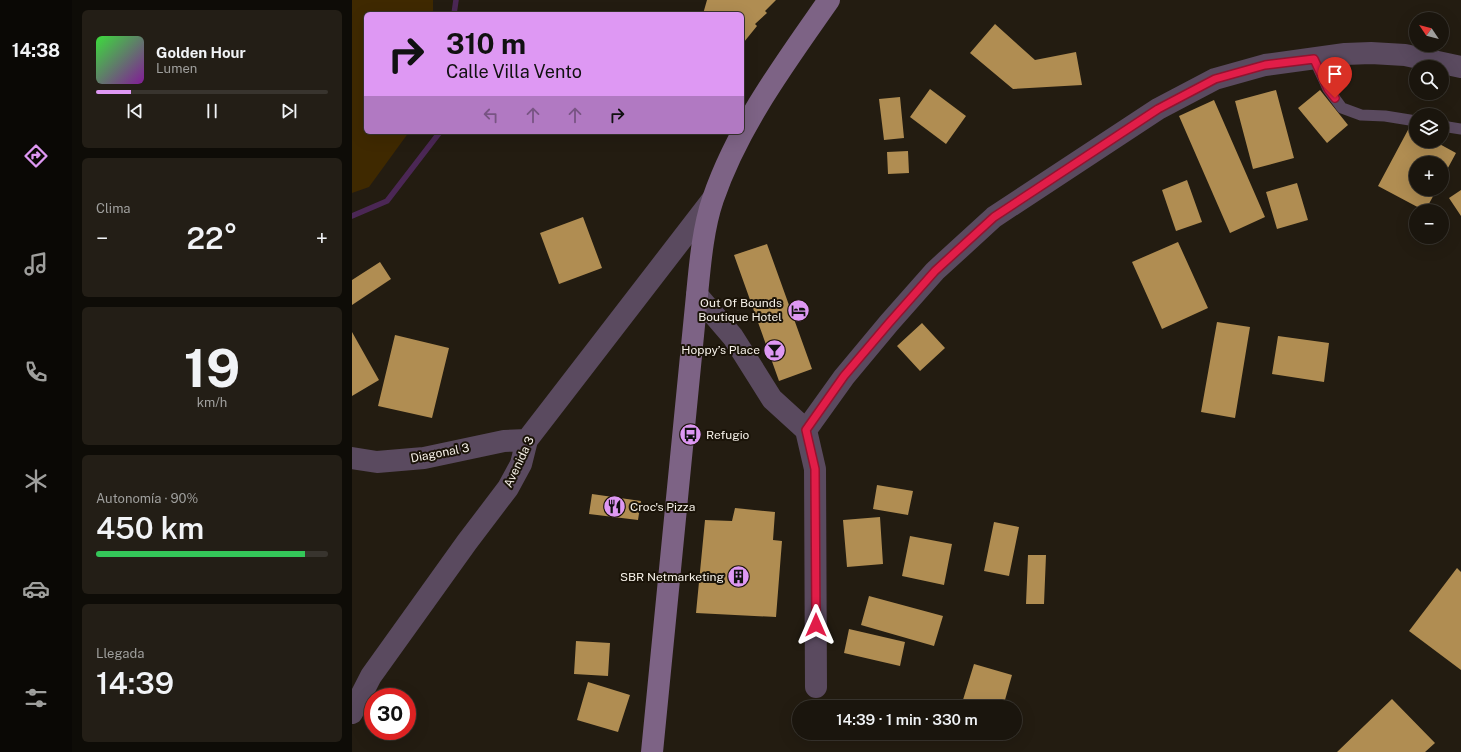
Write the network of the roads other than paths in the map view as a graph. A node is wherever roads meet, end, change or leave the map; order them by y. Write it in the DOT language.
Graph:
graph roads {
  1 [pos="829,0"];
  2 [pos="1314,59"];
  3 [pos="1461,67"];
  4 [pos="1409,121"];
  5 [pos="1449,127"];
  6 [pos="1461,129"];
  7 [pos="744,131"];
  8 [pos="742,134"];
  9 [pos="712,200"];
  10 [pos="697,295"];
  11 [pos="806,430"];
  12 [pos="527,440"];
  13 [pos="352,458"];
  14 [pos="816,688"];
  15 [pos="352,713"];
  16 [pos="652,752"];
  1 -- 7 [label="main road"];
  2 -- 3 [label="street"];
  2 -- 4 [label="lane"];
  2 -- 11 [label="street"];
  5 -- 6 [label="lane"];
  8 -- 9 [label="main road"];
  9 -- 10 [label="main road"];
  9 -- 12 [label="street, Avenida 3"];
  10 -- 11 [label="street"];
  10 -- 16 [label="main road"];
  11 -- 14 [label="street"];
  12 -- 13 [label="street, Diagonal 3"];
  12 -- 15 [label="street, Avenida 3"];
}
